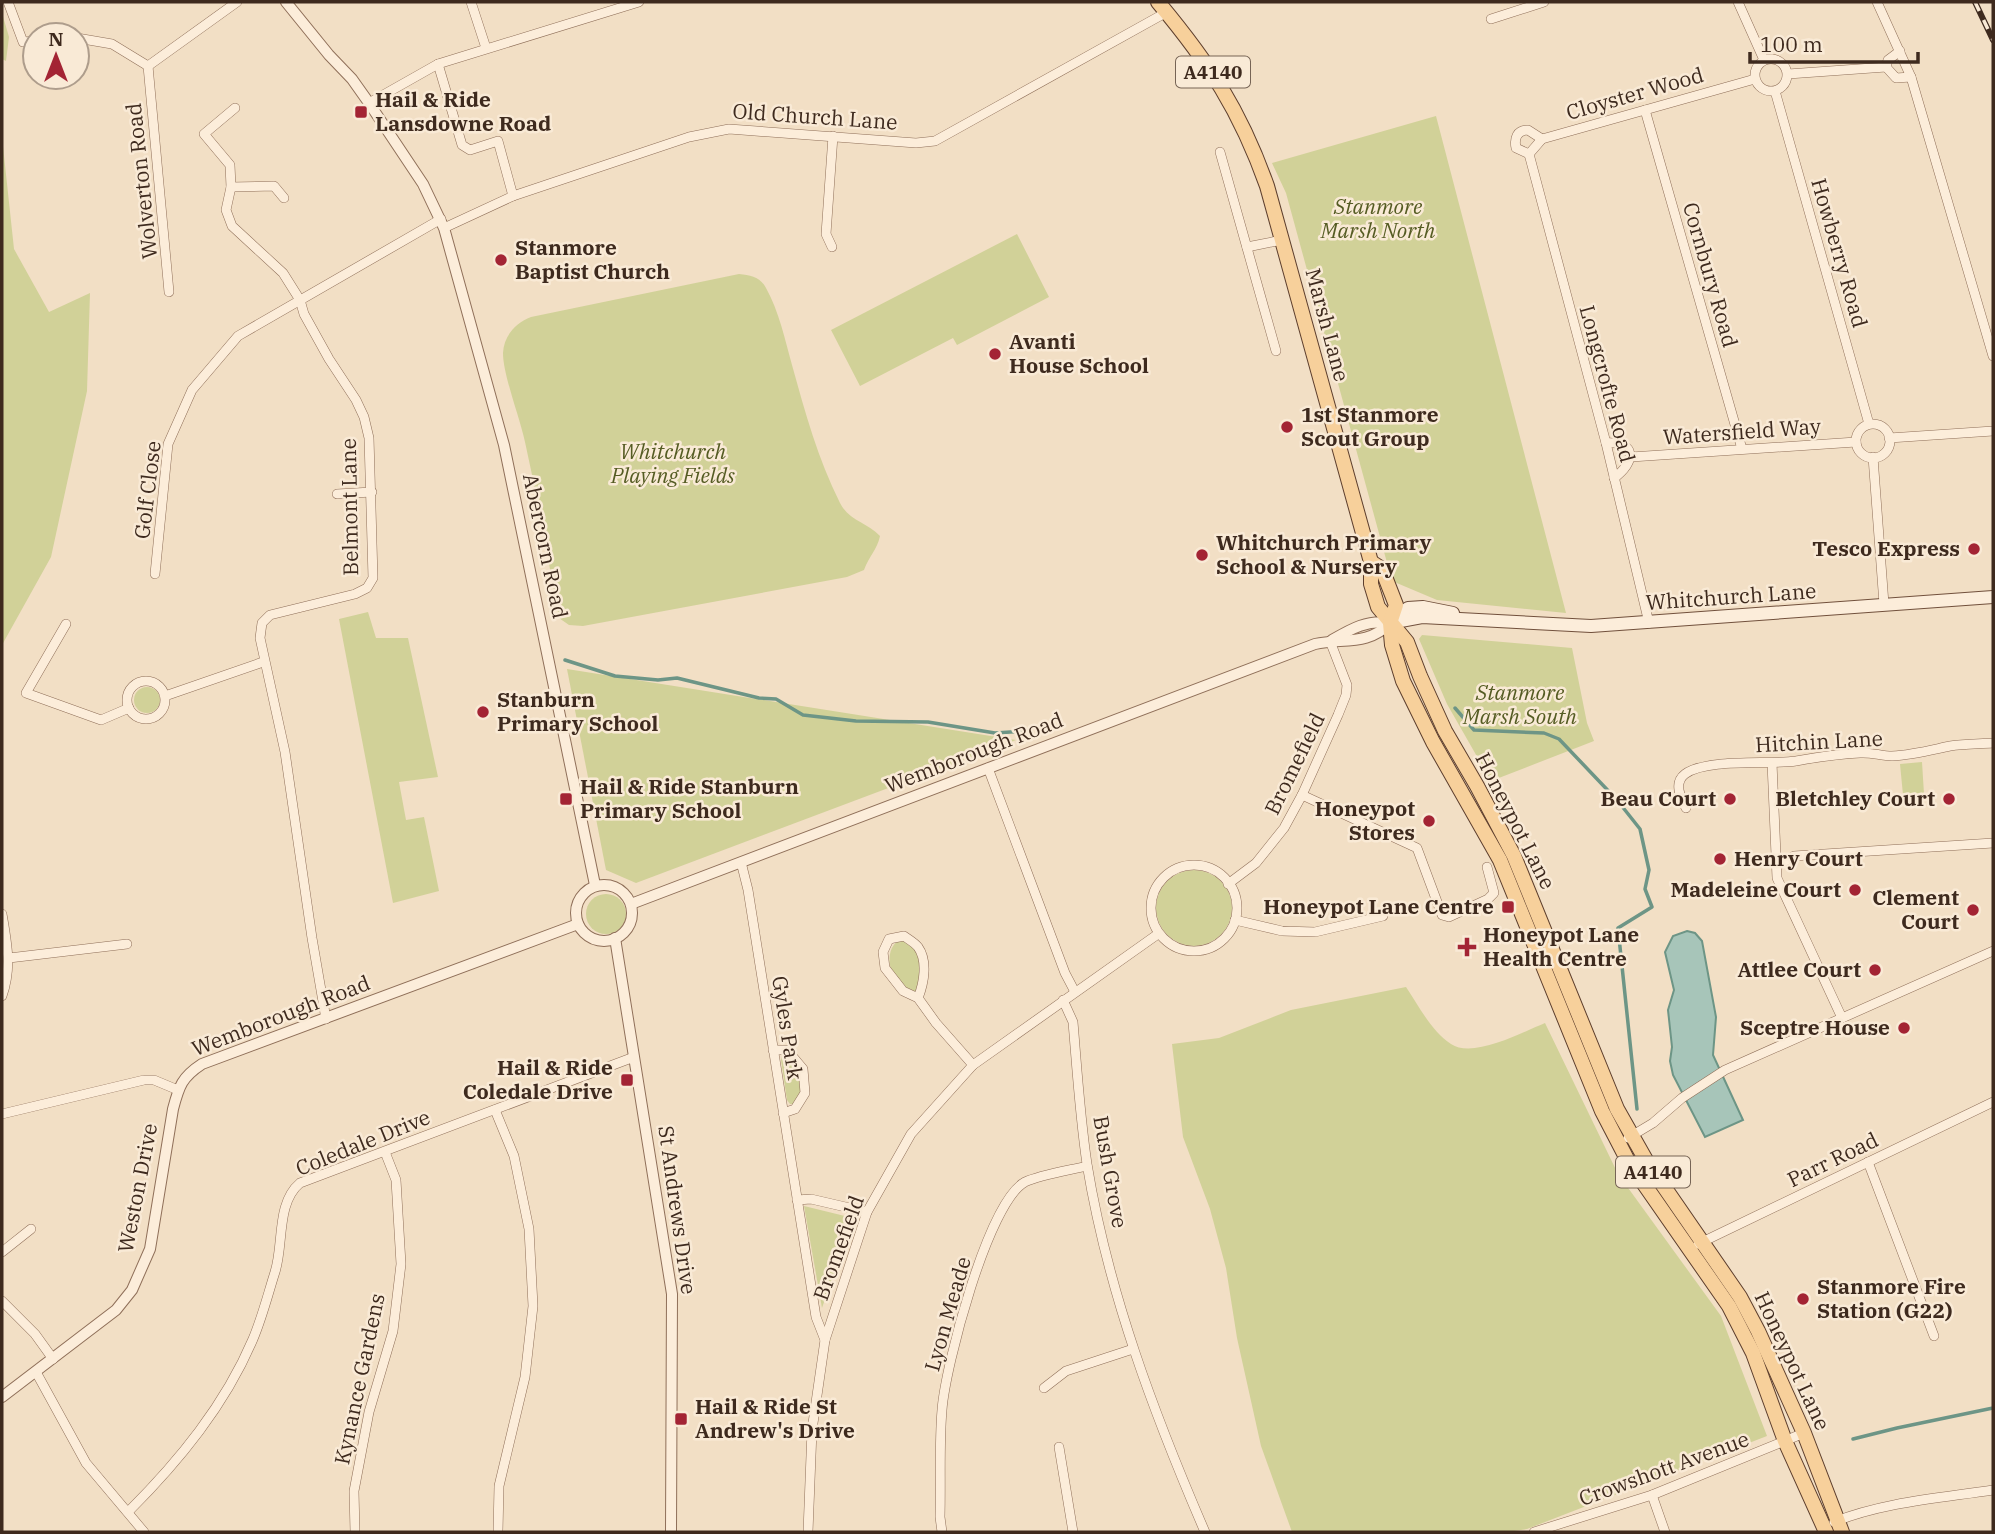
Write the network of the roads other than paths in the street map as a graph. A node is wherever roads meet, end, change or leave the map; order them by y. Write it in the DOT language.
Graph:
graph roads {
  1 [pos="8,2"];
  2 [pos="237,2"];
  3 [pos="286,2"];
  4 [pos="471,2"];
  5 [pos="639,2"];
  6 [pos="1544,2"];
  7 [pos="1738,2"];
  8 [pos="1877,2"];
  9 [pos="1163,7"];
  10 [pos="1491,19"];
  11 [pos="21,37"];
  12 [pos="91,40"];
  13 [pos="486,48"];
  14 [pos="1900,51"];
  15 [pos="1764,60"];
  16 [pos="438,64"];
  17 [pos="148,66"];
  18 [pos="1886,67"];
  19 [pos="1788,74"];
  20 [pos="1911,77"];
  21 [pos="1755,79"];
  22 [pos="1775,91"];
  23 [pos="369,103"];
  24 [pos="235,108"];
  25 [pos="1645,110"];
  26 [pos="1528,130"];
  27 [pos="833,136"];
  28 [pos="1542,139"];
  29 [pos="1220,152"];
  30 [pos="1529,155"];
  31 [pos="231,187"];
  32 [pos="513,197"];
  33 [pos="284,198"];
  34 [pos="442,224"];
  35 [pos="1282,240"];
  36 [pos="832,247"];
  37 [pos="1247,247"];
  38 [pos="169,292"];
  39 [pos="300,300"];
  40 [pos="1276,351"];
  41 [pos="1993,356"];
  42 [pos="1869,424"];
  43 [pos="1993,432"];
  44 [pos="1889,438"];
  45 [pos="1856,442"];
  46 [pos="1606,443"];
  47 [pos="1742,449"];
  48 [pos="1630,457"];
  49 [pos="1873,457"];
  50 [pos="1614,478"];
  51 [pos="372,492"];
  52 [pos="337,494"];
  53 [pos="155,574"];
  54 [pos="1993,597"];
  55 [pos="1884,604"];
  56 [pos="1390,623"];
  57 [pos="1649,623"];
  58 [pos="66,624"];
  59 [pos="1330,641"];
  60 [pos="264,662"];
  61 [pos="165,696"];
  62 [pos="129,708"];
  63 [pos="1993,743"];
  64 [pos="1772,763"];
  65 [pos="988,768"];
  66 [pos="1302,796"];
  67 [pos="1686,808"];
  68 [pos="1993,843"];
  69 [pos="741,862"];
  70 [pos="1778,865"];
  71 [pos="1487,867"];
  72 [pos="1228,884"];
  73 [pos="595,886"];
  74 [pos="631,904"];
  75 [pos="2,914"];
  76 [pos="1383,916"];
  77 [pos="1235,920"];
  78 [pos="578,924"];
  79 [pos="1158,934"];
  80 [pos="615,938"];
  81 [pos="127,944"];
  82 [pos="1993,951"];
  83 [pos="9,958"];
  84 [pos="1075,992"];
  85 [pos="2,996"];
  86 [pos="918,998"];
  87 [pos="1063,1000"];
  88 [pos="1842,1018"];
  89 [pos="326,1019"];
  90 [pos="773,1050"];
  91 [pos="634,1057"];
  92 [pos="973,1065"];
  93 [pos="178,1090"];
  94 [pos="1993,1102"];
  95 [pos="495,1110"];
  96 [pos="2,1114"];
  97 [pos="783,1114"];
  98 [pos="1632,1136"];
  99 [pos="1618,1144"];
  100 [pos="385,1152"];
  101 [pos="1867,1162"];
  102 [pos="1087,1166"];
  103 [pos="797,1200"];
  104 [pos="867,1212"];
  105 [pos="31,1229"];
  106 [pos="1695,1247"];
  107 [pos="2,1252"];
  108 [pos="2,1301"];
  109 [pos="1934,1336"];
  110 [pos="825,1340"];
  111 [pos="1133,1349"];
  112 [pos="53,1359"];
  113 [pos="36,1372"];
  114 [pos="1044,1388"];
  115 [pos="2,1397"];
  116 [pos="1804,1433"];
  117 [pos="1785,1441"];
  118 [pos="1059,1447"];
  119 [pos="1993,1490"];
  120 [pos="1652,1495"];
  121 [pos="129,1511"];
  122 [pos="1840,1526"];
  123 [pos="1825,1529"];
  124 [pos="144,1532"];
  125 [pos="355,1532"];
  126 [pos="498,1532"];
  127 [pos="671,1532"];
  128 [pos="808,1532"];
  129 [pos="942,1532"];
  130 [pos="1073,1532"];
  131 [pos="1205,1532"];
  132 [pos="1534,1532"];
  133 [pos="1665,1532"];
  1 -- 11 [label="street"];
  2 -- 17 [label="street"];
  3 -- 23 [label="street"];
  4 -- 13 [label="street"];
  5 -- 13 [label="street"];
  6 -- 10 [label="street"];
  7 -- 15 [label="street"];
  8 -- 14 [label="street"];
  9 -- 27 [label="street, Old Church Lane"];
  9 -- 35 [label="main road, Marsh Lane / A4140"];
  12 -- 17 [label="street"];
  13 -- 16 [label="street"];
  14 -- 18 [label="street"];
  14 -- 20 [label="street"];
  15 -- 19 [label="street"];
  15 -- 21 [label="street"];
  16 -- 23 [label="street"];
  16 -- 32 [label="street"];
  17 -- 38 [label="street, Wolverton Road"];
  18 -- 19 [label="street"];
  18 -- 20 [label="street"];
  19 -- 22 [label="street"];
  20 -- 41 [label="street"];
  21 -- 22 [label="street"];
  21 -- 25 [label="street, Cloyster Wood"];
  22 -- 42 [label="street, Howberry Road"];
  23 -- 34 [label="street"];
  24 -- 31 [label="street, Belmont Lane"];
  25 -- 28 [label="street, Cloyster Wood"];
  25 -- 47 [label="street, Cornbury Road"];
  26 -- 28 [label="street, Cloyster Wood"];
  26 -- 30 [label="street, Longcrofte Road"];
  27 -- 32 [label="street, Old Church Lane"];
  27 -- 36 [label="street"];
  28 -- 30 [label="street"];
  29 -- 37 [label="street"];
  30 -- 46 [label="street, Longcrofte Road"];
  31 -- 33 [label="street"];
  31 -- 39 [label="street, Belmont Lane"];
  32 -- 34 [label="street, Old Church Lane"];
  34 -- 39 [label="street"];
  34 -- 73 [label="street, Abercorn Road"];
  35 -- 37 [label="street"];
  35 -- 56 [label="main road, Marsh Lane / A4140"];
  37 -- 40 [label="street"];
  39 -- 51 [label="street, Belmont Lane"];
  39 -- 53 [label="street, Golf Close"];
  42 -- 44 [label="street"];
  42 -- 45 [label="street"];
  43 -- 44 [label="street"];
  44 -- 49 [label="street"];
  45 -- 47 [label="street, Watersfield Way"];
  45 -- 49 [label="street"];
  46 -- 48 [label="street"];
  46 -- 50 [label="street, Longcrofte Road"];
  47 -- 48 [label="street, Watersfield Way"];
  48 -- 50 [label="street"];
  49 -- 55 [label="street"];
  50 -- 57 [label="street, Longcrofte Road"];
  51 -- 52 [label="street"];
  51 -- 60 [label="street, Belmont Lane"];
  54 -- 55 [label="main road, Whitchurch Lane"];
  55 -- 57 [label="main road, Whitchurch Lane"];
  56 -- 57 [label="main road, Whitchurch Lane"];
  56 -- 59 [label="street, Wemborough Road"];
  56 -- 98 [label="main road, Honeypot Lane / A4140"];
  56 -- 99 [label="main road, Honeypot Lane / A4140"];
  58 -- 62 [label="street"];
  59 -- 65 [label="street, Wemborough Road"];
  59 -- 66 [label="street, Bromefield"];
  60 -- 61 [label="street"];
  60 -- 89 [label="street, Belmont Lane"];
  61 -- 62 [label="street"];
  61 -- 62 [label="street"];
  63 -- 64 [label="street, Hitchin Lane"];
  64 -- 67 [label="street, Hitchin Lane"];
  64 -- 70 [label="street"];
  65 -- 69 [label="street, Wemborough Road"];
  65 -- 84 [label="street"];
  66 -- 71 [label="street"];
  66 -- 72 [label="street, Bromefield"];
  68 -- 70 [label="street"];
  69 -- 74 [label="street, Wemborough Road"];
  69 -- 90 [label="street, Gyles Park"];
  70 -- 88 [label="street"];
  72 -- 77 [label="street"];
  72 -- 79 [label="street"];
  73 -- 74 [label="street"];
  73 -- 78 [label="street"];
  74 -- 80 [label="street"];
  75 -- 83 [label="street"];
  76 -- 77 [label="street"];
  77 -- 79 [label="street"];
  78 -- 80 [label="street"];
  78 -- 89 [label="street, Wemborough Road"];
  79 -- 84 [label="street, Bromefield"];
  80 -- 91 [label="street, St Andrews Drive"];
  81 -- 83 [label="street"];
  82 -- 88 [label="street"];
  83 -- 85 [label="street"];
  84 -- 87 [label="street, Bromefield"];
  86 -- 86 [label="street"];
  86 -- 92 [label="street"];
  87 -- 92 [label="street, Bromefield"];
  87 -- 102 [label="street, Bush Grove"];
  88 -- 98 [label="street"];
  89 -- 93 [label="street, Wemborough Road"];
  90 -- 97 [label="street, Gyles Park"];
  90 -- 97 [label="street"];
  91 -- 95 [label="street, Coledale Drive"];
  91 -- 127 [label="street, St Andrews Drive"];
  92 -- 104 [label="street, Bromefield"];
  93 -- 96 [label="street"];
  93 -- 112 [label="street, Weston Drive"];
  94 -- 101 [label="street, Parr Road"];
  95 -- 100 [label="street, Coledale Drive"];
  95 -- 126 [label="street"];
  97 -- 103 [label="street, Gyles Park"];
  98 -- 99 [label="street"];
  98 -- 106 [label="main road, Honeypot Lane / A4140"];
  99 -- 106 [label="main road, Honeypot Lane / A4140"];
  100 -- 121 [label="street, Coledale Drive"];
  100 -- 125 [label="street, Kynance Gardens"];
  101 -- 106 [label="street, Parr Road"];
  101 -- 109 [label="street"];
  102 -- 111 [label="street, Bush Grove"];
  102 -- 129 [label="street, Lyon Meade"];
  103 -- 104 [label="street"];
  103 -- 110 [label="street, Gyles Park"];
  104 -- 110 [label="street, Bromefield"];
  105 -- 107 [label="street"];
  106 -- 116 [label="main road, Honeypot Lane / A4140"];
  106 -- 117 [label="main road, Honeypot Lane / A4140"];
  108 -- 112 [label="street"];
  110 -- 128 [label="street, Bromefield"];
  111 -- 114 [label="street"];
  111 -- 131 [label="street, Bush Grove"];
  112 -- 113 [label="street, Weston Drive"];
  113 -- 115 [label="street, Weston Drive"];
  113 -- 121 [label="street"];
  116 -- 117 [label="street, Crowshott Avenue"];
  116 -- 122 [label="main road, Honeypot Lane / A4140"];
  117 -- 120 [label="street, Crowshott Avenue"];
  117 -- 123 [label="main road, Honeypot Lane / A4140"];
  118 -- 130 [label="street"];
  119 -- 122 [label="street"];
  120 -- 132 [label="street, Crowshott Avenue"];
  120 -- 133 [label="street"];
  121 -- 124 [label="street"];
  122 -- 123 [label="street"];
}
